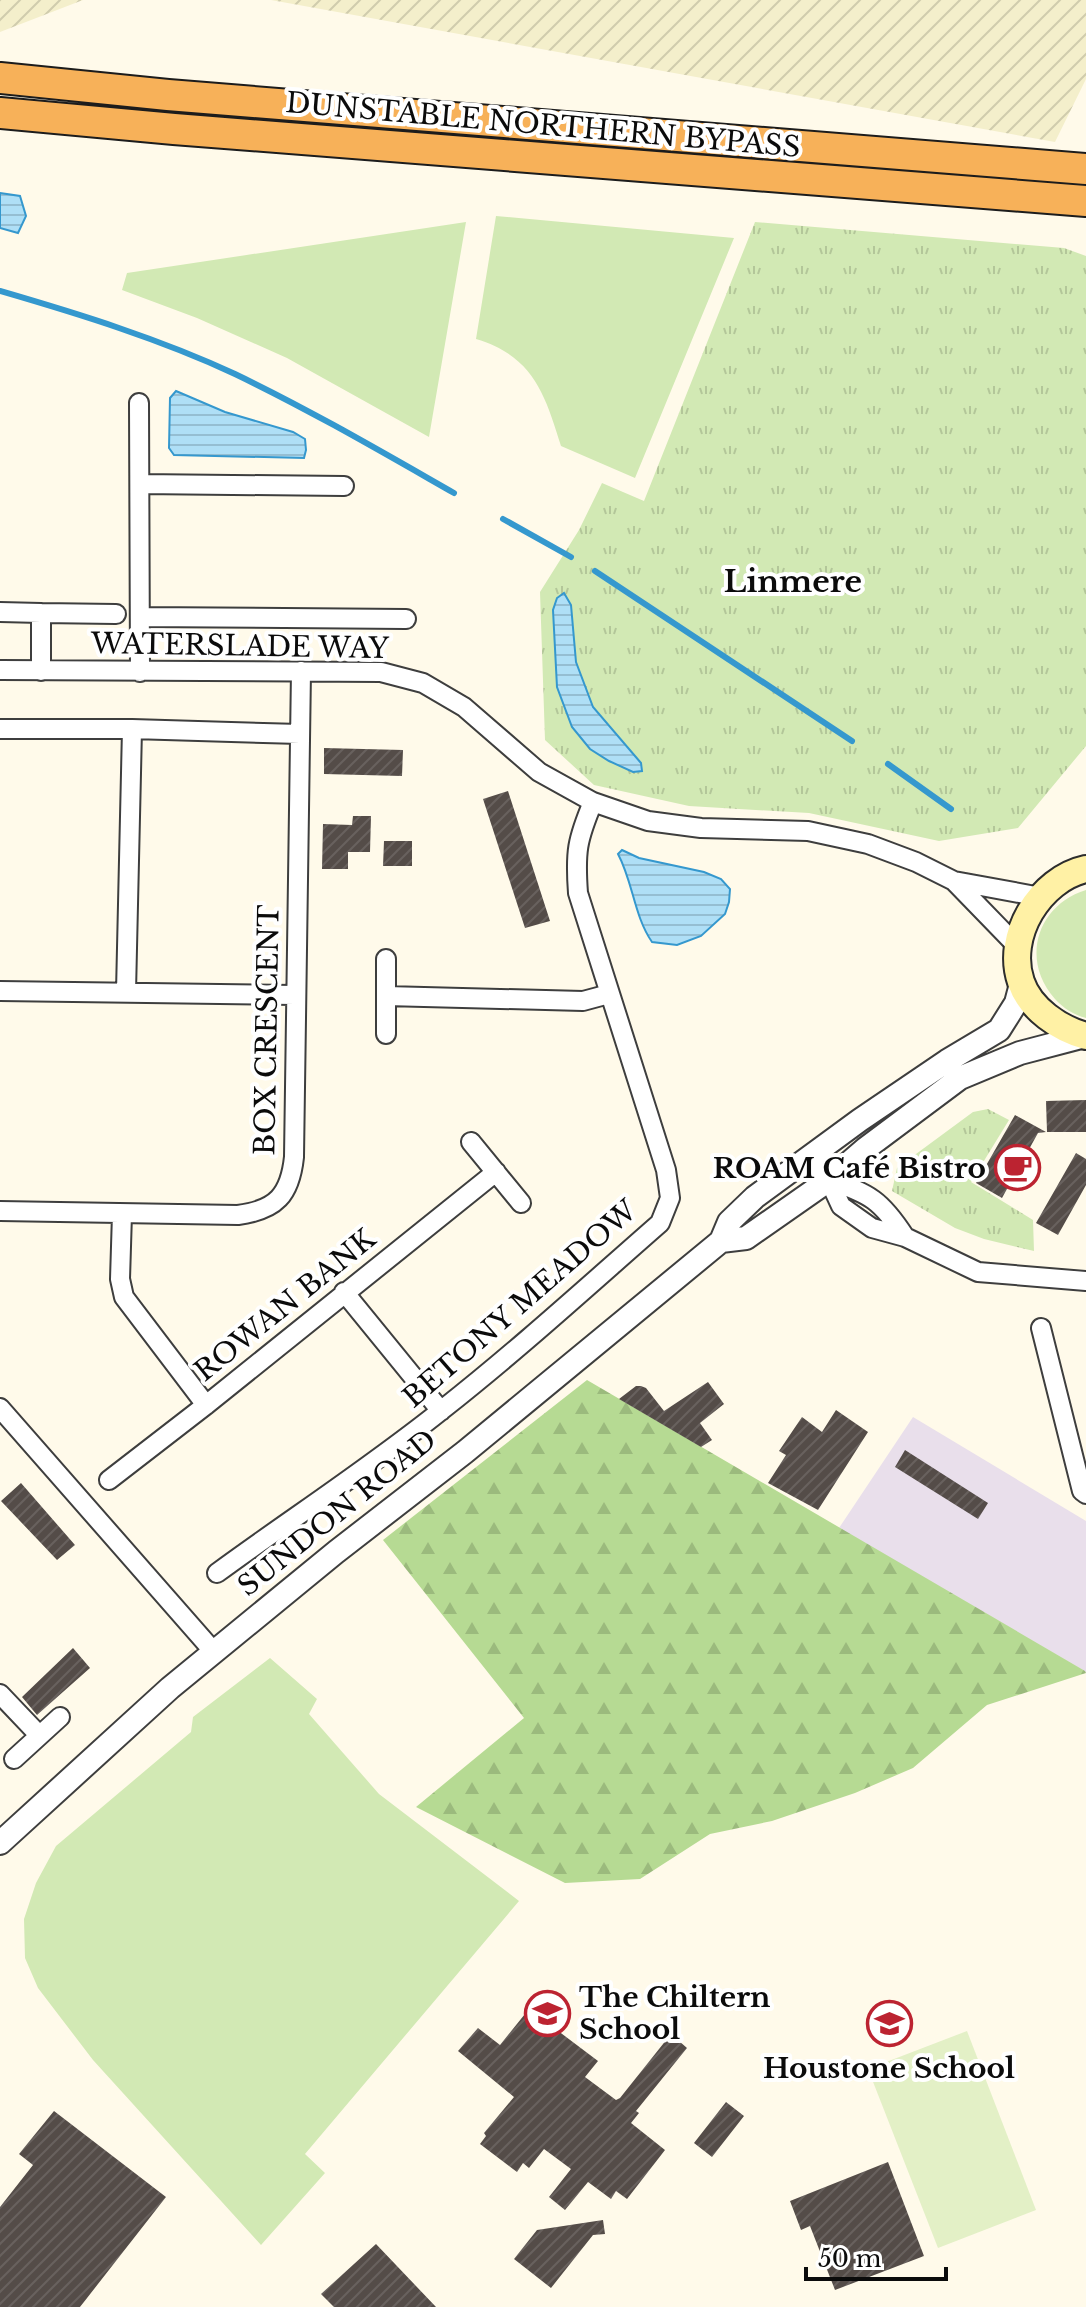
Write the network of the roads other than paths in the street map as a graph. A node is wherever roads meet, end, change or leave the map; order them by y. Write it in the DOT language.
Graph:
graph roads {
  1 [pos="0,78"];
  2 [pos="0,113"];
  3 [pos="1086,169"];
  4 [pos="1086,201"];
  5 [pos="139,403"];
  6 [pos="140,484"];
  7 [pos="344,486"];
  8 [pos="0,612"];
  9 [pos="41,613"];
  10 [pos="116,614"];
  11 [pos="140,617"];
  12 [pos="406,619"];
  13 [pos="0,670"];
  14 [pos="41,671"];
  15 [pos="301,671"];
  16 [pos="140,672"];
  17 [pos="0,729"];
  18 [pos="132,729"];
  19 [pos="300,734"];
  20 [pos="593,802"];
  21 [pos="1081,865"];
  22 [pos="954,881"];
  23 [pos="1041,897"];
  24 [pos="1019,948"];
  25 [pos="386,959"];
  26 [pos="1021,984"];
  27 [pos="0,991"];
  28 [pos="126,992"];
  29 [pos="609,994"];
  30 [pos="295,995"];
  31 [pos="386,996"];
  32 [pos="386,1034"];
  33 [pos="1086,1036"];
  34 [pos="471,1142"];
  35 [pos="810,1156"];
  36 [pos="496,1172"];
  37 [pos="829,1180"];
  38 [pos="521,1203"];
  39 [pos="0,1211"];
  40 [pos="122,1214"];
  41 [pos="721,1241"];
  42 [pos="1086,1281"];
  43 [pos="344,1292"];
  44 [pos="1041,1328"];
  45 [pos="206,1405"];
  46 [pos="0,1408"];
  47 [pos="441,1411"];
  48 [pos="0,1416"];
  49 [pos="109,1480"];
  50 [pos="64,1481"];
  51 [pos="1086,1494"];
  52 [pos="217,1573"];
  53 [pos="214,1652"];
  54 [pos="0,1694"];
  55 [pos="60,1717"];
  56 [pos="39,1735"];
  57 [pos="14,1759"];
  58 [pos="0,1843"];
  1 -- 3 [label="highway, DUNSTABLE NORTHERN BYPASS"];
  2 -- 4 [label="highway, DUNSTABLE NORTHERN BYPASS"];
  5 -- 6 [label="street"];
  6 -- 7 [label="street"];
  6 -- 11 [label="street"];
  8 -- 9 [label="street"];
  9 -- 10 [label="street"];
  9 -- 14 [label="street"];
  11 -- 12 [label="street"];
  11 -- 16 [label="street"];
  13 -- 14 [label="street, WATERSLADE WAY"];
  14 -- 16 [label="street, WATERSLADE WAY"];
  15 -- 16 [label="street, WATERSLADE WAY"];
  15 -- 19 [label="street, BOX CRESCENT"];
  15 -- 20 [label="street, WATERSLADE WAY"];
  17 -- 18 [label="street"];
  18 -- 19 [label="street"];
  18 -- 28 [label="street"];
  19 -- 30 [label="street, BOX CRESCENT"];
  20 -- 22 [label="street, WATERSLADE WAY"];
  20 -- 29 [label="street, BETONY MEADOW"];
  21 -- 23 [label="main road"];
  22 -- 23 [label="street, WATERSLADE WAY"];
  22 -- 24 [label="street, WATERSLADE WAY"];
  23 -- 24 [label="main road"];
  24 -- 26 [label="main road"];
  25 -- 31 [label="street"];
  26 -- 33 [label="main road"];
  26 -- 35 [label="street, SUNDON ROAD"];
  27 -- 28 [label="street"];
  28 -- 30 [label="street"];
  29 -- 31 [label="street"];
  29 -- 47 [label="street, BETONY MEADOW"];
  30 -- 40 [label="street, BOX CRESCENT"];
  31 -- 32 [label="street"];
  33 -- 37 [label="street, SUNDON ROAD"];
  34 -- 36 [label="street"];
  35 -- 37 [label="street"];
  35 -- 41 [label="street, SUNDON ROAD"];
  36 -- 38 [label="street"];
  36 -- 43 [label="street, ROWAN BANK"];
  37 -- 41 [label="street, SUNDON ROAD"];
  37 -- 42 [label="street"];
  39 -- 40 [label="street, BOX CRESCENT"];
  40 -- 45 [label="street"];
  41 -- 53 [label="street, SUNDON ROAD"];
  43 -- 45 [label="street, ROWAN BANK"];
  43 -- 47 [label="street"];
  44 -- 51 [label="street"];
  45 -- 49 [label="street, ROWAN BANK"];
  46 -- 50 [label="street"];
  47 -- 52 [label="street, BETONY MEADOW"];
  48 -- 50 [label="street"];
  50 -- 53 [label="street"];
  53 -- 58 [label="street, SUNDON ROAD"];
  54 -- 56 [label="street"];
  55 -- 56 [label="street"];
  56 -- 57 [label="street"];
}
